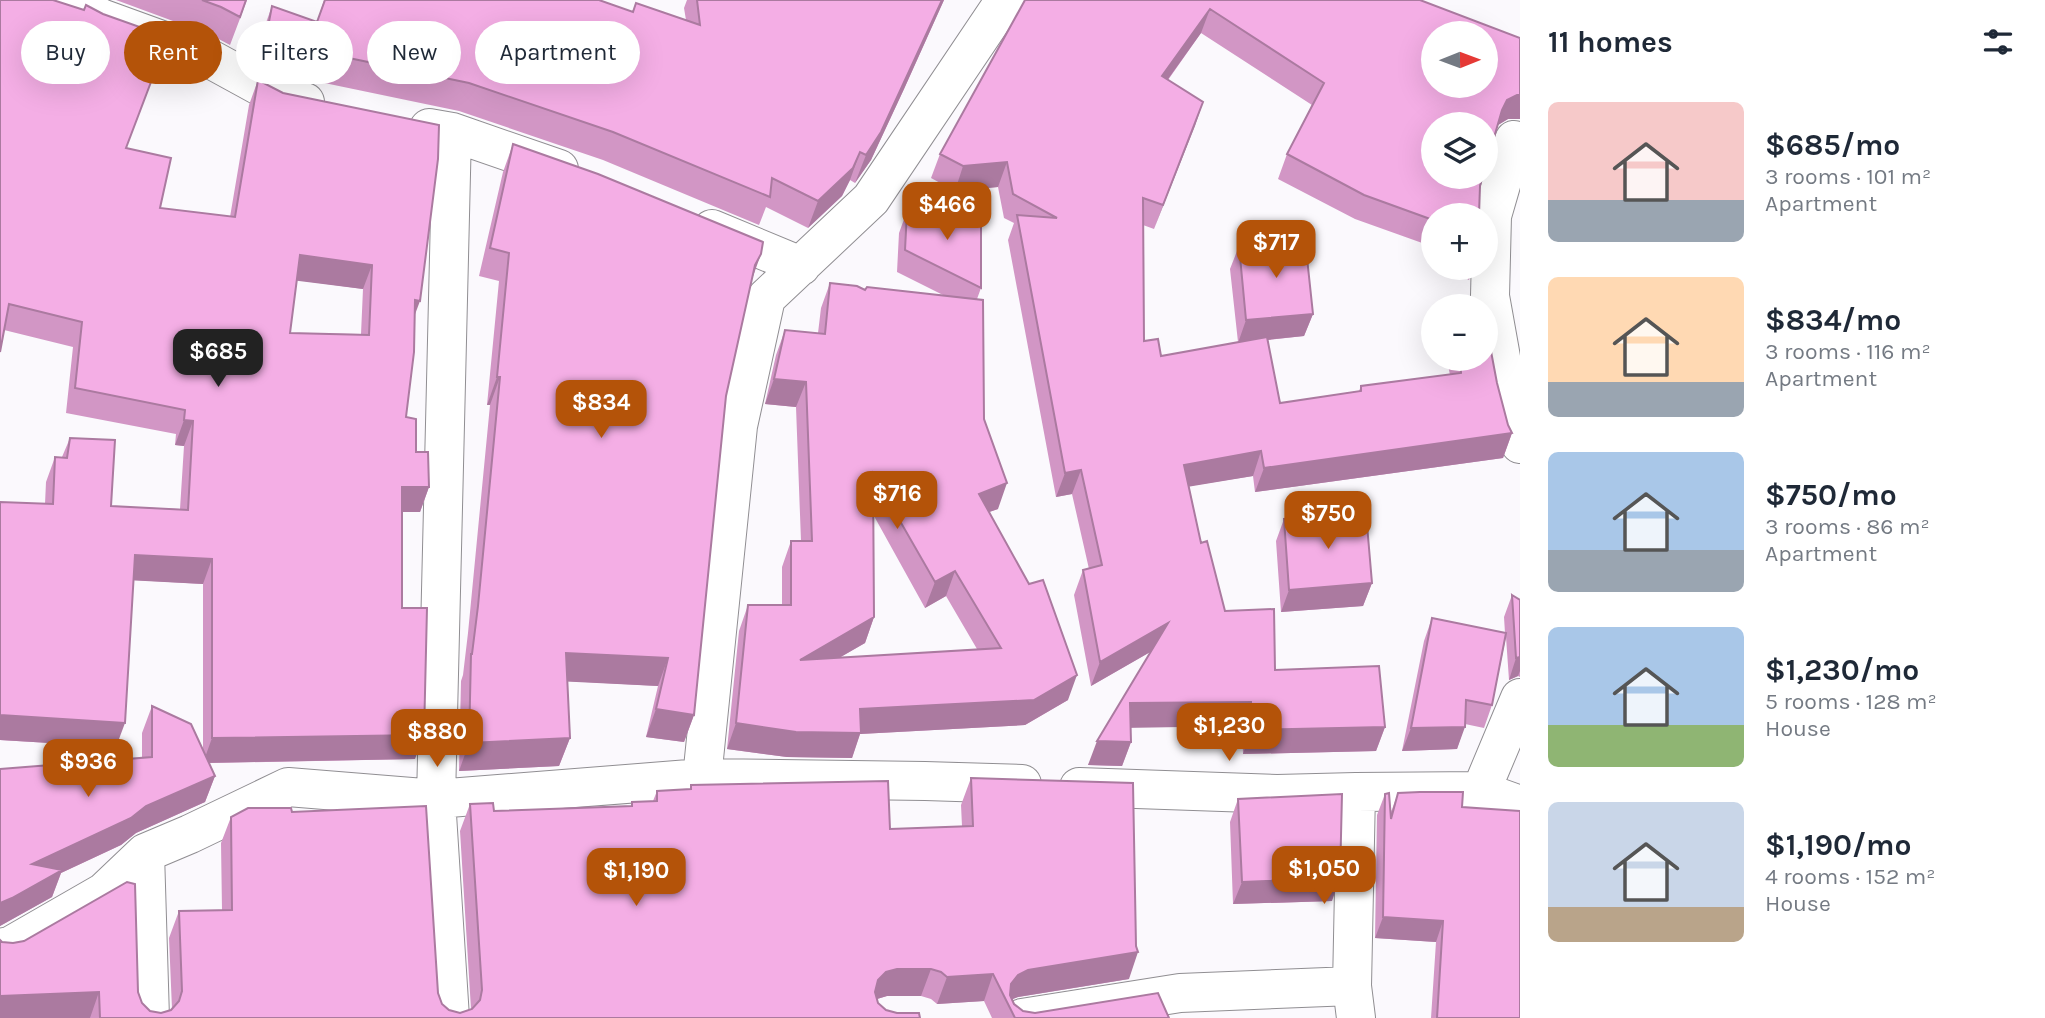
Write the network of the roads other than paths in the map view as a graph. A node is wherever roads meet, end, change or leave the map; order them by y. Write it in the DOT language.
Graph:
graph roads {
  1 [pos="67,0"];
  2 [pos="1005,0"];
  3 [pos="345,110"];
  4 [pos="398,121"];
  5 [pos="452,132"];
  6 [pos="1514,140"];
  7 [pos="596,181"];
  8 [pos="686,218"];
  9 [pos="801,266"];
  10 [pos="1520,444"];
  11 [pos="1520,698"];
  12 [pos="702,778"];
  13 [pos="1481,791"];
  14 [pos="1356,792"];
  15 [pos="436,799"];
  16 [pos="1520,805"];
  17 [pos="145,853"];
  18 [pos="0,948"];
  19 [pos="1354,1002"];
  20 [pos="150,1018"];
  21 [pos="450,1018"];
  22 [pos="1022,1018"];
  1 -- 3 [label="street"];
  2 -- 9 [label="street"];
  4 -- 5 [label="street"];
  5 -- 7 [label="street"];
  5 -- 15 [label="street"];
  6 -- 10 [label="street"];
  8 -- 9 [label="street"];
  9 -- 12 [label="street"];
  11 -- 13 [label="street"];
  12 -- 14 [label="street"];
  12 -- 15 [label="street"];
  13 -- 14 [label="street"];
  13 -- 16 [label="street"];
  14 -- 19 [label="street"];
  15 -- 17 [label="street"];
  15 -- 21 [label="street"];
  17 -- 18 [label="street"];
  17 -- 20 [label="street"];
  19 -- 22 [label="street"];
}
